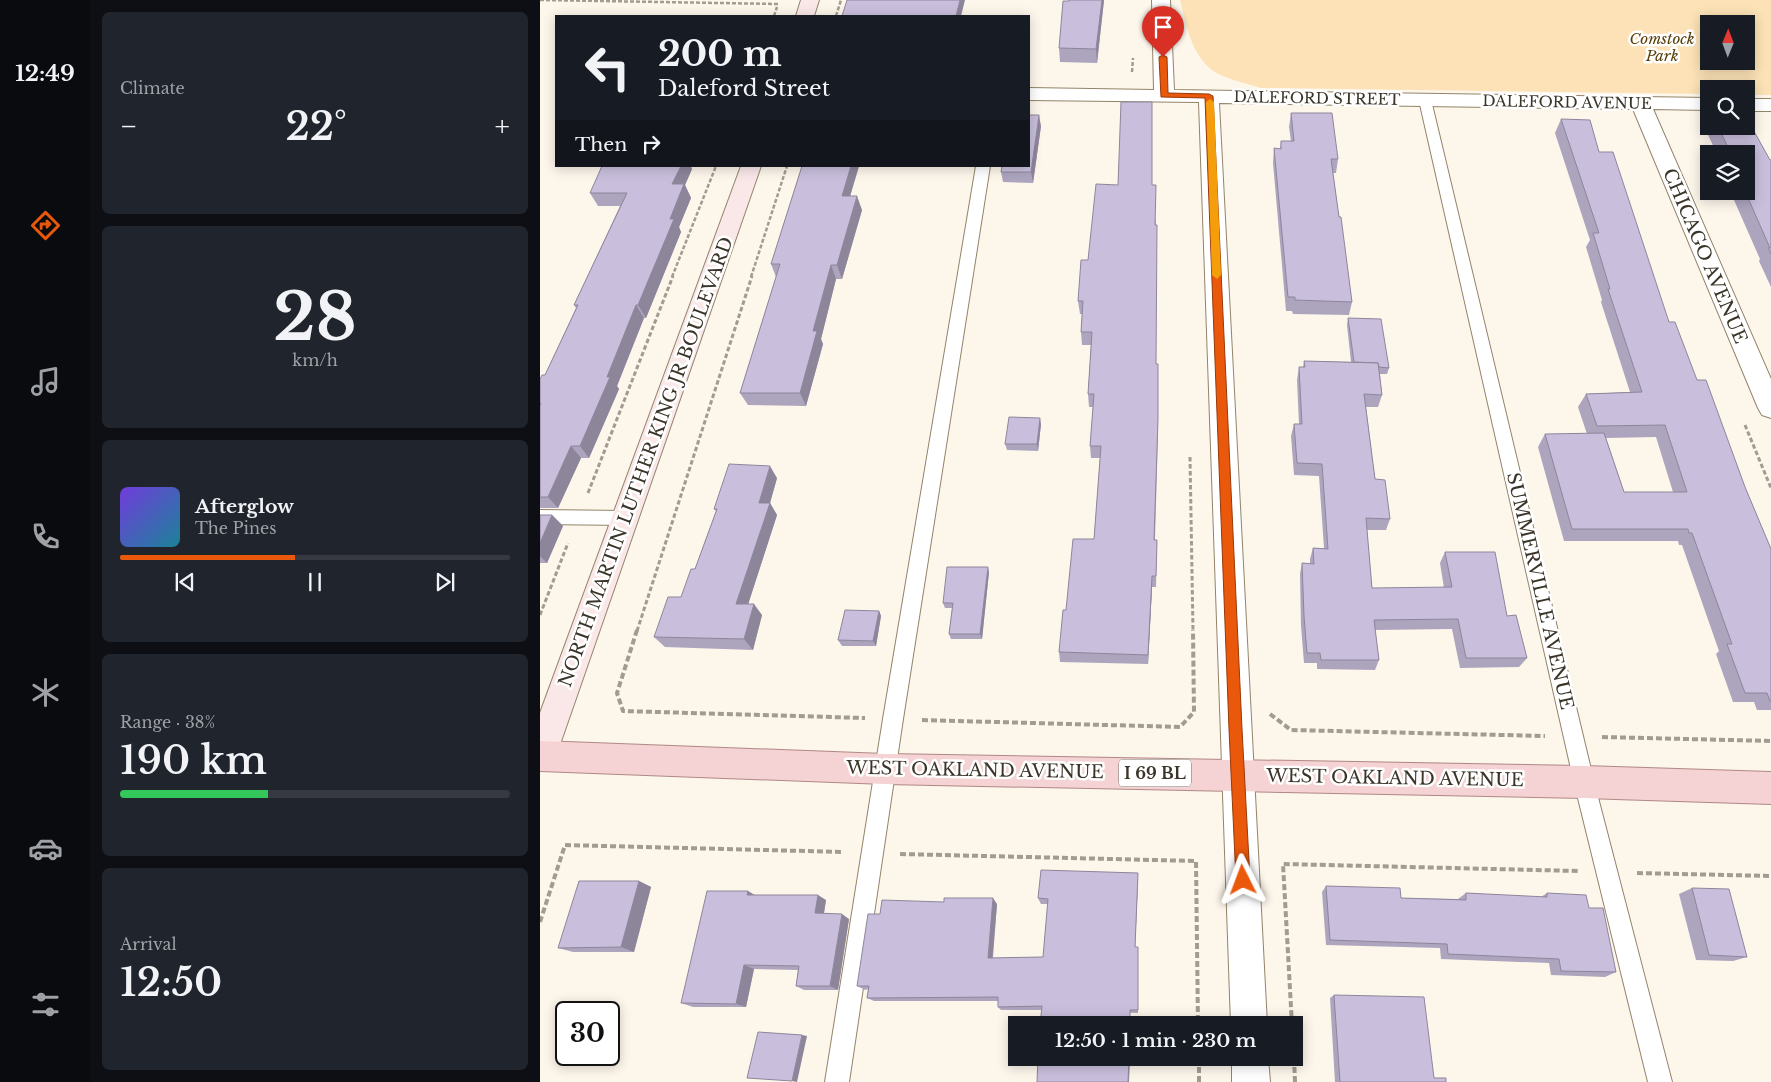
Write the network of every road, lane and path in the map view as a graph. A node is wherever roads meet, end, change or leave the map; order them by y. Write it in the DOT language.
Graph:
graph roads {
  1 [pos="540,0"];
  2 [pos="810,0"];
  3 [pos="841,0"];
  4 [pos="1162,0"];
  5 [pos="779,4"];
  6 [pos="805,15"];
  7 [pos="836,15"];
  8 [pos="1030,94"];
  9 [pos="1164,96"];
  10 [pos="1209,96"];
  11 [pos="1425,100"];
  12 [pos="1640,103"];
  13 [pos="1700,104"];
  14 [pos="1755,105"];
  15 [pos="1771,105"];
  16 [pos="716,167"];
  17 [pos="752,167"];
  18 [pos="983,167"];
  19 [pos="1771,408"];
  20 [pos="540,517"];
  21 [pos="578,518"];
  22 [pos="626,518"];
  23 [pos="540,615"];
  24 [pos="1270,704"];
  25 [pos="1574,736"];
  26 [pos="1771,741"];
  27 [pos="540,757"];
  28 [pos="885,769"];
  29 [pos="1238,775"];
  30 [pos="1584,782"];
  31 [pos="1771,788"];
  32 [pos="872,853"];
  33 [pos="1607,872"];
  34 [pos="1771,876"];
  35 [pos="540,922"];
  36 [pos="1198,1016"];
  37 [pos="1249,1016"];
  38 [pos="1291,1016"];
  39 [pos="1199,1066"];
  40 [pos="1250,1066"];
  41 [pos="1294,1066"];
  42 [pos="837,1082"];
  43 [pos="1199,1082"];
  44 [pos="1251,1082"];
  45 [pos="1295,1082"];
  46 [pos="1660,1082"];
  1 -- 5 [label="path"];
  2 -- 6 [label="street"];
  3 -- 7 [label="path"];
  4 -- 9 [label="street"];
  8 -- 9 [label="street, DALEFORD STREET"];
  9 -- 10 [label="street, DALEFORD STREET"];
  10 -- 11 [label="street, DALEFORD STREET"];
  10 -- 29 [label="street"];
  11 -- 12 [label="street, DALEFORD AVENUE"];
  11 -- 25 [label="lane, SUMMERVILLE AVENUE"];
  12 -- 13 [label="street, DALEFORD AVENUE"];
  12 -- 19 [label="street, CHICAGO AVENUE"];
  14 -- 15 [label="street"];
  16 -- 21 [label="path"];
  17 -- 22 [label="street, NORTH MARTIN LUTHER KING JR BOULEVARD"];
  18 -- 28 [label="lane"];
  20 -- 21 [label="lane"];
  21 -- 22 [label="lane"];
  21 -- 23 [label="path"];
  22 -- 27 [label="street, NORTH MARTIN LUTHER KING JR BOULEVARD"];
  24 -- 25 [label="path"];
  25 -- 26 [label="path"];
  25 -- 30 [label="lane, SUMMERVILLE AVENUE"];
  27 -- 28 [label="main road, WEST OAKLAND AVENUE / I 69 BL"];
  28 -- 29 [label="main road, WEST OAKLAND AVENUE / I 69 BL"];
  28 -- 32 [label="lane"];
  29 -- 30 [label="main road, WEST OAKLAND AVENUE / I 69 BL"];
  29 -- 37 [label="street"];
  30 -- 31 [label="main road, WEST OAKLAND AVENUE / I 69 BL"];
  30 -- 33 [label="lane, SUMMERVILLE AVENUE"];
  32 -- 35 [label="path"];
  32 -- 36 [label="path"];
  32 -- 42 [label="lane"];
  33 -- 34 [label="path"];
  33 -- 38 [label="path"];
  33 -- 46 [label="lane, SUMMERVILLE AVENUE"];
  39 -- 43 [label="path"];
  40 -- 44 [label="street"];
  41 -- 45 [label="path"];
}
